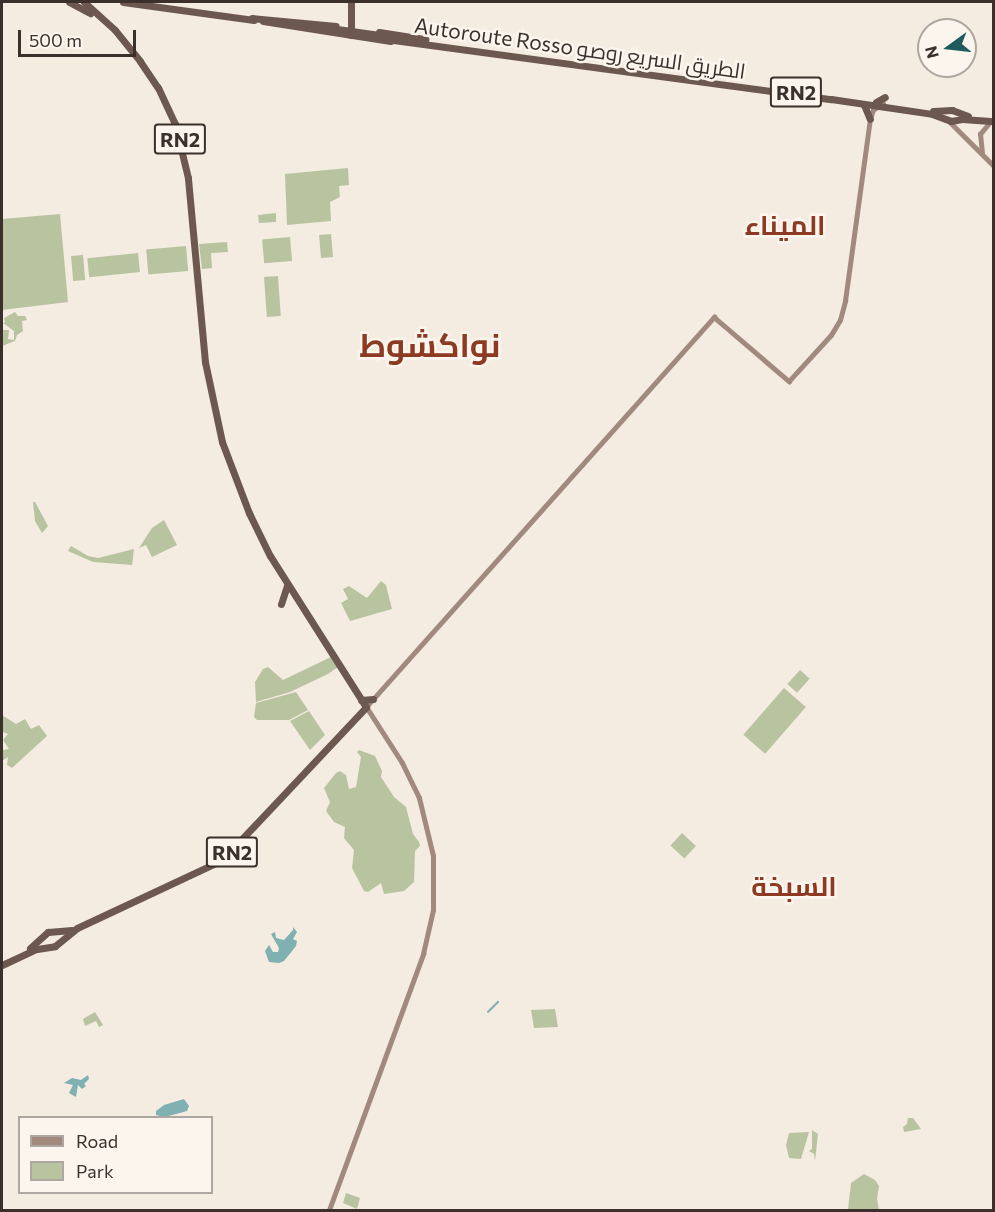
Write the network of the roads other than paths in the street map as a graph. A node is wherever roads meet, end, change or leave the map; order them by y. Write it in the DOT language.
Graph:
graph roads {
  1 [pos="69,2"];
  2 [pos="83,2"];
  3 [pos="90,2"];
  4 [pos="123,2"];
  5 [pos="132,2"];
  6 [pos="350,2"];
  7 [pos="91,12"];
  8 [pos="252,18"];
  9 [pos="263,21"];
  10 [pos="292,24"];
  11 [pos="349,32"];
  12 [pos="459,48"];
  13 [pos="880,102"];
  14 [pos="864,105"];
  15 [pos="870,119"];
  16 [pos="952,119"];
  17 [pos="993,120"];
  18 [pos="983,155"];
  19 [pos="993,166"];
  20 [pos="287,586"];
  21 [pos="281,604"];
  22 [pos="373,699"];
  23 [pos="361,700"];
  24 [pos="366,707"];
  25 [pos="358,715"];
  26 [pos="373,718"];
  27 [pos="77,928"];
  28 [pos="55,932"];
  29 [pos="44,936"];
  30 [pos="59,942"];
  31 [pos="48,946"];
  32 [pos="2,964"];
  33 [pos="329,1210"];
  1 -- 7 [label="highway"];
  2 -- 7 [label="highway, RN2"];
  3 -- 7 [label="highway"];
  4 -- 9 [label="highway, RN2"];
  5 -- 8 [label="highway, RN2"];
  6 -- 11 [label="highway"];
  7 -- 20 [label="highway, RN2"];
  8 -- 10 [label="highway, RN2"];
  8 -- 11 [label="highway"];
  9 -- 10 [label="highway, RN2"];
  9 -- 11 [label="highway"];
  10 -- 12 [label="highway, Autoroute Rosso الطريق السريع روصو / RN2, bridge"];
  11 -- 12 [label="highway"];
  12 -- 13 [label="highway, Autoroute Rosso الطريق السريع روصو / RN2"];
  12 -- 14 [label="highway, Autoroute Rosso الطريق السريع روصو / RN2"];
  13 -- 14 [label="highway, Autoroute Rosso الطريق السريع روصو / RN2"];
  13 -- 15 [label="main road"];
  13 -- 16 [label="highway, Autoroute Rosso الطريق السريع روصو / RN2"];
  14 -- 15 [label="highway"];
  15 -- 22 [label="main road"];
  16 -- 17 [label="highway, Autoroute Rosso الطريق السريع روصو / RN2"];
  16 -- 18 [label="main road"];
  17 -- 18 [label="main road"];
  18 -- 19 [label="main road"];
  20 -- 21 [label="highway"];
  20 -- 23 [label="highway, RN2"];
  22 -- 23 [label="highway"];
  22 -- 24 [label="main road"];
  22 -- 26 [label="main road"];
  23 -- 24 [label="highway, RN2"];
  23 -- 25 [label="highway"];
  24 -- 25 [label="highway, RN2"];
  24 -- 26 [label="main road"];
  25 -- 26 [label="main road"];
  25 -- 27 [label="highway, RN2"];
  26 -- 33 [label="main road"];
  27 -- 28 [label="highway, RN2"];
  27 -- 30 [label="highway, RN2"];
  28 -- 29 [label="highway"];
  28 -- 30 [label="highway"];
  29 -- 31 [label="highway"];
  29 -- 32 [label="highway"];
  30 -- 31 [label="highway"];
  31 -- 32 [label="highway"];
}
